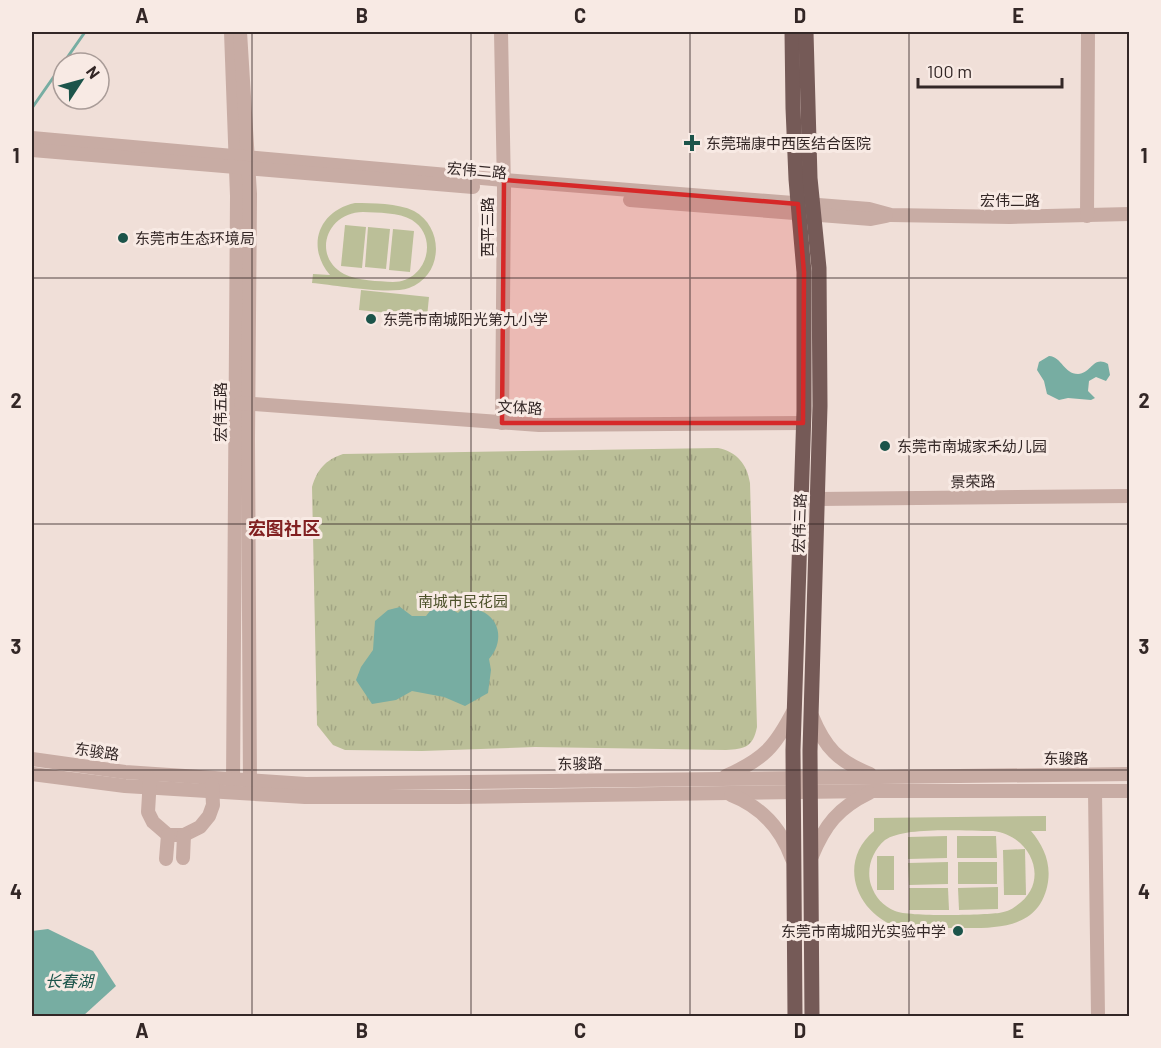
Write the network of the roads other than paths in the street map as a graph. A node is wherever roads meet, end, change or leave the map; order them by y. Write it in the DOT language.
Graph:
graph roads {
  1 [pos="231,32"];
  2 [pos="240,32"];
  3 [pos="501,32"];
  4 [pos="792,32"];
  5 [pos="806,32"];
  6 [pos="1088,32"];
  7 [pos="32,138"];
  8 [pos="61,147"];
  9 [pos="32,150"];
  10 [pos="243,162"];
  11 [pos="504,185"];
  12 [pos="806,210"];
  13 [pos="1130,214"];
  14 [pos="1087,216"];
  15 [pos="242,403"];
  16 [pos="502,423"];
  17 [pos="803,423"];
  18 [pos="1130,496"];
  19 [pos="818,500"];
  20 [pos="795,708"];
  21 [pos="811,713"];
  22 [pos="32,759"];
  23 [pos="32,774"];
  24 [pos="1130,774"];
  25 [pos="875,776"];
  26 [pos="721,778"];
  27 [pos="150,780"];
  28 [pos="212,784"];
  29 [pos="810,784"];
  30 [pos="793,785"];
  31 [pos="233,786"];
  32 [pos="250,787"];
  33 [pos="873,791"];
  34 [pos="1130,791"];
  35 [pos="1095,792"];
  36 [pos="726,793"];
  37 [pos="168,835"];
  38 [pos="184,836"];
  39 [pos="183,858"];
  40 [pos="811,858"];
  41 [pos="166,859"];
  42 [pos="794,864"];
  43 [pos="795,1017"];
  44 [pos="812,1017"];
  45 [pos="1098,1017"];
  1 -- 10 [label="street, 宏伟五路"];
  2 -- 10 [label="street, 宏伟五路"];
  3 -- 11 [label="street, 西平三路"];
  4 -- 12 [label="main road, 宏伟三路"];
  5 -- 12 [label="main road, 宏伟三路"];
  6 -- 14 [label="street"];
  7 -- 8 [label="street"];
  8 -- 9 [label="street"];
  8 -- 10 [label="street, 宏伟二路"];
  10 -- 11 [label="street, 宏伟二路"];
  10 -- 15 [label="street, 宏伟五路"];
  11 -- 12 [label="street, 宏伟二路"];
  11 -- 16 [label="street, 西平三路"];
  12 -- 14 [label="street, 宏伟二路"];
  12 -- 17 [label="main road, 宏伟三路"];
  12 -- 19 [label="main road, 宏伟三路"];
  13 -- 14 [label="street, 宏伟二路"];
  15 -- 16 [label="street, 文体路"];
  15 -- 31 [label="street, 宏伟五路"];
  15 -- 32 [label="street, 宏伟五路"];
  16 -- 17 [label="street, 文体路"];
  17 -- 20 [label="main road, 宏伟三路"];
  18 -- 19 [label="street, 景荣路"];
  19 -- 21 [label="main road, 宏伟三路"];
  20 -- 26 [label="street"];
  20 -- 30 [label="main road, 宏伟三路"];
  21 -- 25 [label="street"];
  21 -- 29 [label="main road, 宏伟三路"];
  22 -- 27 [label="street, 东骏路"];
  23 -- 27 [label="street, 东骏路"];
  24 -- 25 [label="street, 东骏路"];
  25 -- 29 [label="street, 东骏路"];
  26 -- 30 [label="street, 东骏路"];
  26 -- 32 [label="street, 东骏路"];
  27 -- 28 [label="street, 东骏路"];
  27 -- 37 [label="street"];
  28 -- 31 [label="street, 东骏路"];
  28 -- 38 [label="street"];
  29 -- 30 [label="street, 东骏路"];
  29 -- 33 [label="street, 东骏路"];
  29 -- 40 [label="main road, 宏伟三路"];
  30 -- 36 [label="street, 东骏路"];
  30 -- 42 [label="main road, 宏伟三路"];
  31 -- 32 [label="street, 东骏路"];
  32 -- 36 [label="street, 东骏路"];
  33 -- 35 [label="street, 东骏路"];
  33 -- 40 [label="street"];
  34 -- 35 [label="street, 东骏路"];
  35 -- 45 [label="street"];
  36 -- 42 [label="street"];
  37 -- 38 [label="street"];
  37 -- 41 [label="street"];
  38 -- 39 [label="street"];
  40 -- 44 [label="main road, 宏伟三路"];
  42 -- 43 [label="main road, 宏伟三路"];
}
